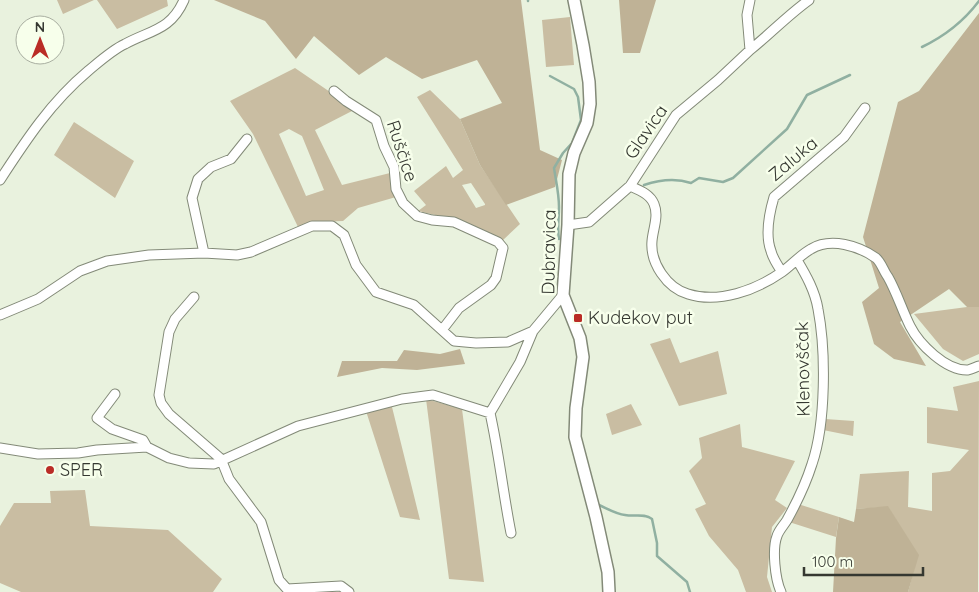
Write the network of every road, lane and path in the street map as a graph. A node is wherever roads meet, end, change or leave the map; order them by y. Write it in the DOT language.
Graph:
graph roads {
  1 [pos="184,0"];
  2 [pos="574,0"];
  3 [pos="750,0"];
  4 [pos="809,0"];
  5 [pos="750,50"];
  6 [pos="334,91"];
  7 [pos="865,108"];
  8 [pos="247,139"];
  9 [pos="0,180"];
  10 [pos="630,186"];
  11 [pos="568,225"];
  12 [pos="204,253"];
  13 [pos="797,260"];
  14 [pos="782,272"];
  15 [pos="563,295"];
  16 [pos="194,297"];
  17 [pos="0,315"];
  18 [pos="442,330"];
  19 [pos="533,331"];
  20 [pos="979,366"];
  21 [pos="115,394"];
  22 [pos="490,413"];
  23 [pos="148,446"];
  24 [pos="0,448"];
  25 [pos="221,459"];
  26 [pos="511,533"];
  27 [pos="288,590"];
  28 [pos="349,592"];
  29 [pos="610,592"];
  30 [pos="781,592"];
  1 -- 9 [label="street"];
  2 -- 11 [label="street, Dubravica"];
  3 -- 5 [label="street"];
  4 -- 5 [label="street, Glavica"];
  5 -- 10 [label="street, Glavica"];
  6 -- 18 [label="street, Ruščice"];
  7 -- 14 [label="street, Zaluka"];
  8 -- 12 [label="street"];
  10 -- 11 [label="street, Glavica"];
  10 -- 14 [label="street"];
  11 -- 15 [label="street, Dubravica"];
  12 -- 17 [label="street"];
  12 -- 18 [label="street"];
  13 -- 14 [label="street"];
  13 -- 20 [label="street"];
  13 -- 30 [label="street, Klenovščak"];
  15 -- 19 [label="street"];
  15 -- 29 [label="street, Dubravica"];
  16 -- 25 [label="street"];
  18 -- 19 [label="street"];
  19 -- 22 [label="street"];
  21 -- 23 [label="street"];
  22 -- 25 [label="street"];
  22 -- 26 [label="street"];
  23 -- 24 [label="street"];
  23 -- 25 [label="street"];
  25 -- 27 [label="street"];
  27 -- 28 [label="street"];
}
